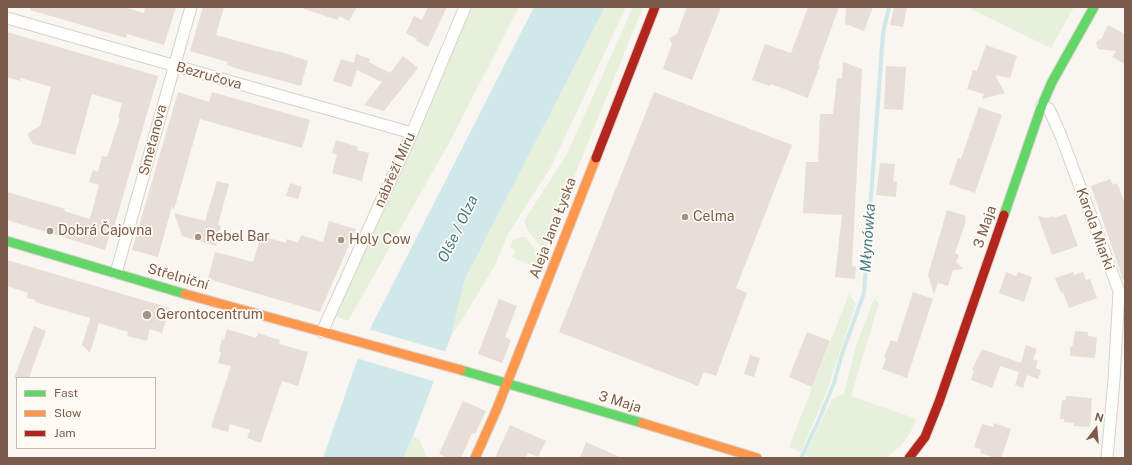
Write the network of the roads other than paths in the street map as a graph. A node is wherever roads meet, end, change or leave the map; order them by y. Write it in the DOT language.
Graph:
graph roads {
  1 [pos="191,7"];
  2 [pos="466,7"];
  3 [pos="655,7"];
  4 [pos="1094,7"];
  5 [pos="7,18"];
  6 [pos="173,66"];
  7 [pos="1042,105"];
  8 [pos="412,133"];
  9 [pos="7,241"];
  10 [pos="116,273"];
  11 [pos="1122,290"];
  12 [pos="322,332"];
  13 [pos="474,374"];
  14 [pos="508,382"];
  15 [pos="475,458"];
  16 [pos="757,458"];
  17 [pos="909,458"];
  18 [pos="1107,458"];
  1 -- 6 [label="street, Smetanova"];
  2 -- 8 [label="street, nábřeží Míru"];
  3 -- 14 [label="street, Aleja Jana Łyska"];
  4 -- 7 [label="street, 3 Maja"];
  5 -- 6 [label="street, Bezručova"];
  6 -- 8 [label="street, Bezručova"];
  6 -- 10 [label="street, Smetanova"];
  7 -- 11 [label="street, Karola Miarki"];
  7 -- 17 [label="street, 3 Maja"];
  8 -- 12 [label="street, nábřeží Míru"];
  9 -- 10 [label="street, Střelniční"];
  10 -- 12 [label="street, Střelniční"];
  11 -- 18 [label="street, Karola Miarki"];
  12 -- 13 [label="street, Střelniční"];
  13 -- 14 [label="street, 3 Maja"];
  14 -- 15 [label="street, Aleja Jana Łyska"];
  14 -- 16 [label="street, 3 Maja"];
}
